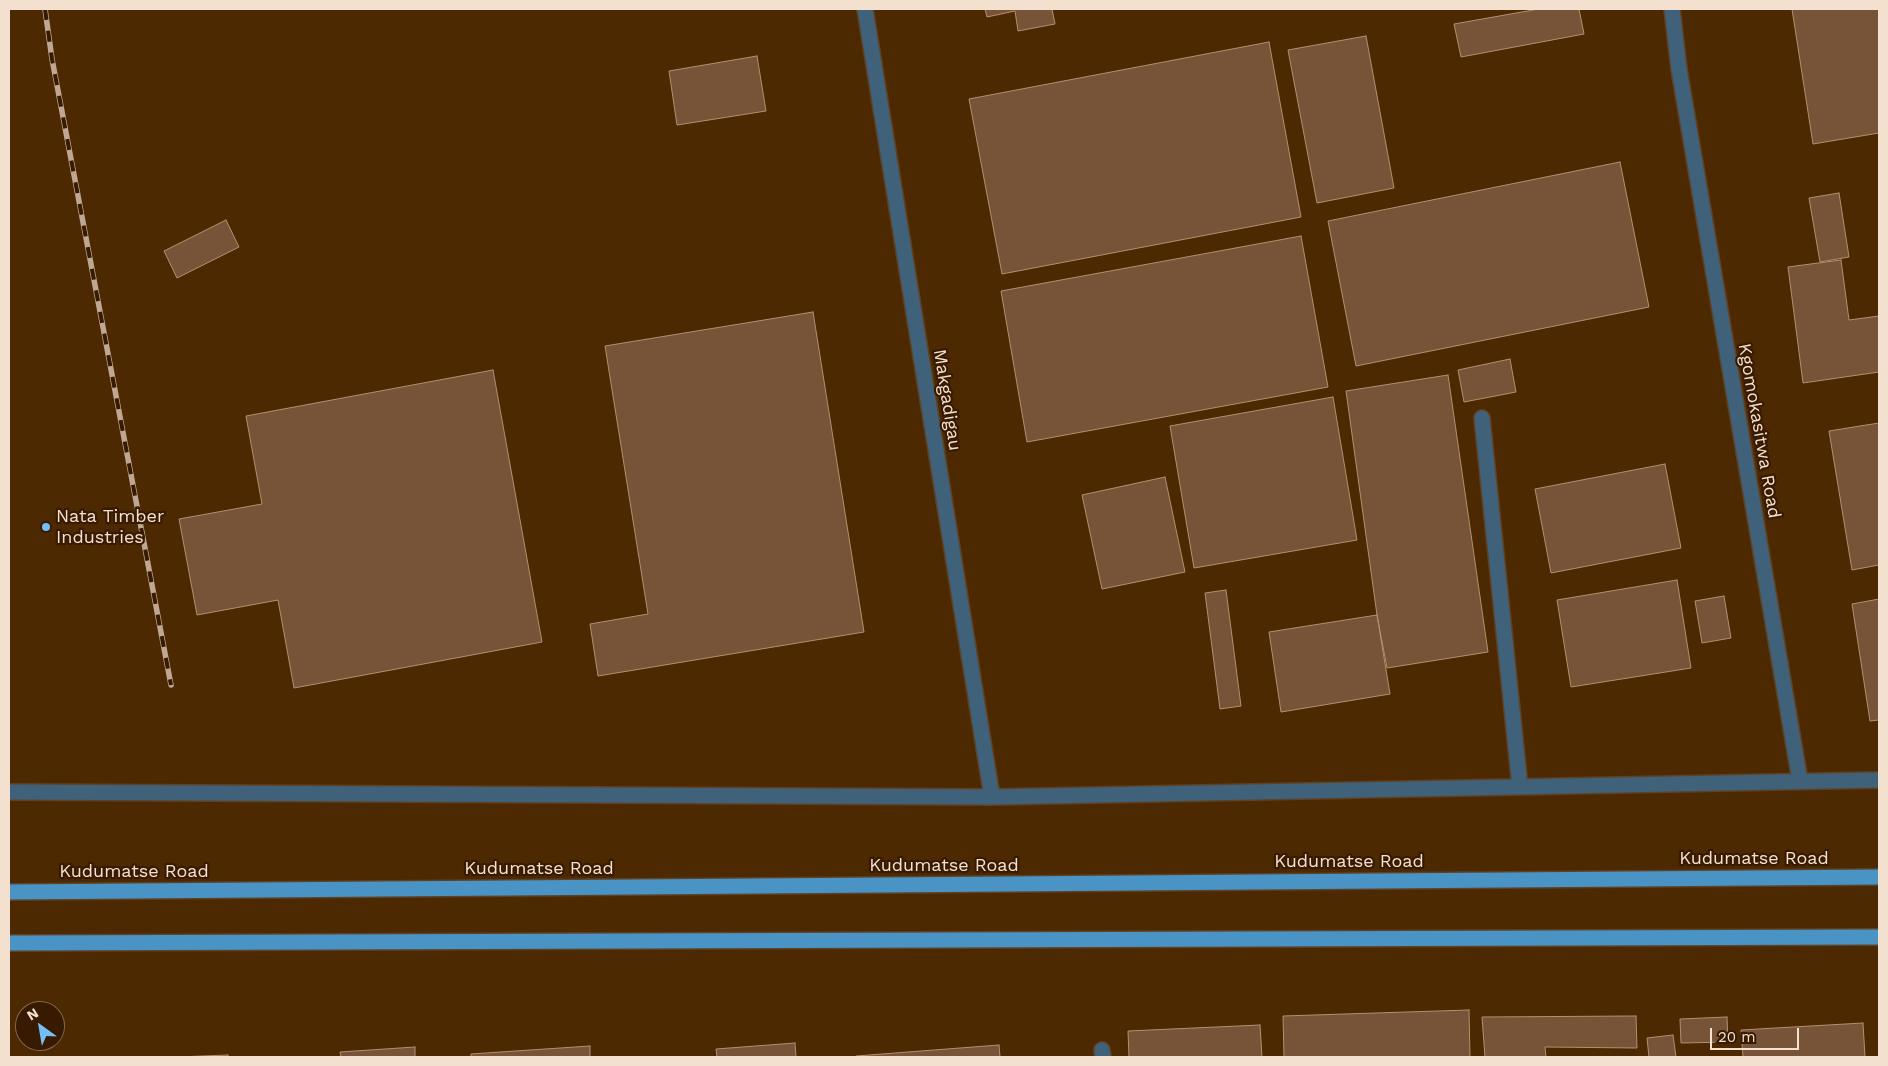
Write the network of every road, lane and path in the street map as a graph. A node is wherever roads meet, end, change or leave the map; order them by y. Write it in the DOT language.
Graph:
graph roads {
  1 [pos="865,9"];
  2 [pos="1672,9"];
  3 [pos="1482,418"];
  4 [pos="1800,780"];
  5 [pos="1879,780"];
  6 [pos="1520,787"];
  7 [pos="9,792"];
  8 [pos="992,797"];
  9 [pos="1879,877"];
  10 [pos="9,892"];
  11 [pos="1879,937"];
  12 [pos="9,943"];
  1 -- 8 [label="street, Makgadigau"];
  2 -- 4 [label="street, Kgomokasitwa Road"];
  3 -- 6 [label="street"];
  4 -- 5 [label="street"];
  4 -- 6 [label="street"];
  6 -- 8 [label="street"];
  7 -- 8 [label="street"];
  9 -- 10 [label="main road, Kudumatse Road"];
  11 -- 12 [label="main road"];
}
